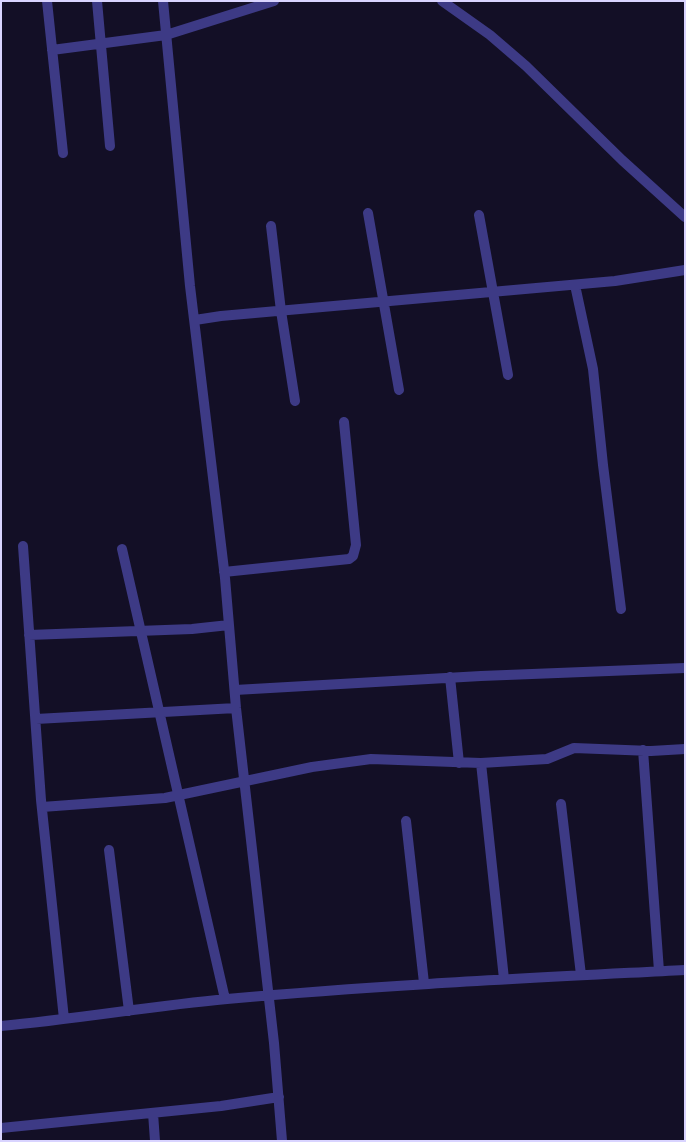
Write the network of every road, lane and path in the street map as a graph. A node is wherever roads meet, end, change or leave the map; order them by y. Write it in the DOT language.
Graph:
graph roads {
  1 [pos="48,1"];
  2 [pos="97,1"];
  3 [pos="163,1"];
  4 [pos="274,1"];
  5 [pos="442,1"];
  6 [pos="166,35"];
  7 [pos="102,44"];
  8 [pos="52,50"];
  9 [pos="110,146"];
  10 [pos="64,153"];
  11 [pos="368,213"];
  12 [pos="479,215"];
  13 [pos="685,217"];
  14 [pos="271,226"];
  15 [pos="685,270"];
  16 [pos="575,285"];
  17 [pos="492,292"];
  18 [pos="384,302"];
  19 [pos="281,311"];
  20 [pos="195,320"];
  21 [pos="508,375"];
  22 [pos="399,390"];
  23 [pos="295,401"];
  24 [pos="344,422"];
  25 [pos="23,546"];
  26 [pos="122,549"];
  27 [pos="224,572"];
  28 [pos="621,609"];
  29 [pos="229,625"];
  30 [pos="140,631"];
  31 [pos="30,635"];
  32 [pos="685,668"];
  33 [pos="450,678"];
  34 [pos="235,690"];
  35 [pos="236,708"];
  36 [pos="159,712"];
  37 [pos="36,718"];
  38 [pos="685,749"];
  39 [pos="643,750"];
  40 [pos="459,763"];
  41 [pos="481,763"];
  42 [pos="245,781"];
  43 [pos="178,795"];
  44 [pos="561,804"];
  45 [pos="42,807"];
  46 [pos="406,821"];
  47 [pos="109,850"];
  48 [pos="685,970"];
  49 [pos="659,971"];
  50 [pos="581,975"];
  51 [pos="504,979"];
  52 [pos="424,983"];
  53 [pos="269,995"];
  54 [pos="225,999"];
  55 [pos="130,1011"];
  56 [pos="64,1019"];
  57 [pos="1,1026"];
  58 [pos="279,1097"];
  59 [pos="153,1113"];
  60 [pos="1,1128"];
  61 [pos="156,1141"];
  62 [pos="282,1141"];
  1 -- 8 [label="street"];
  2 -- 7 [label="street"];
  3 -- 6 [label="street"];
  4 -- 6 [label="street"];
  5 -- 13 [label="street"];
  6 -- 7 [label="street"];
  6 -- 20 [label="street"];
  7 -- 8 [label="street"];
  7 -- 9 [label="street"];
  8 -- 10 [label="street"];
  11 -- 18 [label="street"];
  12 -- 17 [label="street"];
  14 -- 19 [label="street"];
  15 -- 16 [label="street"];
  16 -- 17 [label="street"];
  16 -- 28 [label="street"];
  17 -- 18 [label="street"];
  17 -- 21 [label="street"];
  18 -- 19 [label="street"];
  18 -- 22 [label="street"];
  19 -- 20 [label="street"];
  19 -- 23 [label="street"];
  20 -- 27 [label="street"];
  24 -- 27 [label="street"];
  25 -- 31 [label="street"];
  26 -- 30 [label="street"];
  27 -- 29 [label="street"];
  29 -- 30 [label="street"];
  29 -- 34 [label="street"];
  30 -- 31 [label="street"];
  30 -- 36 [label="street"];
  31 -- 37 [label="street"];
  32 -- 33 [label="street"];
  33 -- 34 [label="street"];
  33 -- 40 [label="street"];
  34 -- 35 [label="street"];
  35 -- 36 [label="street"];
  35 -- 42 [label="street"];
  36 -- 37 [label="street"];
  36 -- 43 [label="street"];
  37 -- 45 [label="street"];
  38 -- 39 [label="street"];
  39 -- 41 [label="street"];
  39 -- 49 [label="street"];
  40 -- 41 [label="street"];
  40 -- 42 [label="street"];
  41 -- 51 [label="street"];
  42 -- 43 [label="street"];
  42 -- 53 [label="street"];
  43 -- 45 [label="street"];
  43 -- 54 [label="street"];
  44 -- 50 [label="street"];
  45 -- 56 [label="street"];
  46 -- 52 [label="street"];
  47 -- 55 [label="street"];
  48 -- 49 [label="street"];
  49 -- 50 [label="street"];
  50 -- 51 [label="street"];
  51 -- 52 [label="street"];
  52 -- 53 [label="street"];
  53 -- 54 [label="street"];
  53 -- 58 [label="street"];
  54 -- 55 [label="street"];
  55 -- 56 [label="street"];
  56 -- 57 [label="street"];
  58 -- 59 [label="street"];
  58 -- 62 [label="street"];
  59 -- 60 [label="street"];
  59 -- 61 [label="street"];
}
